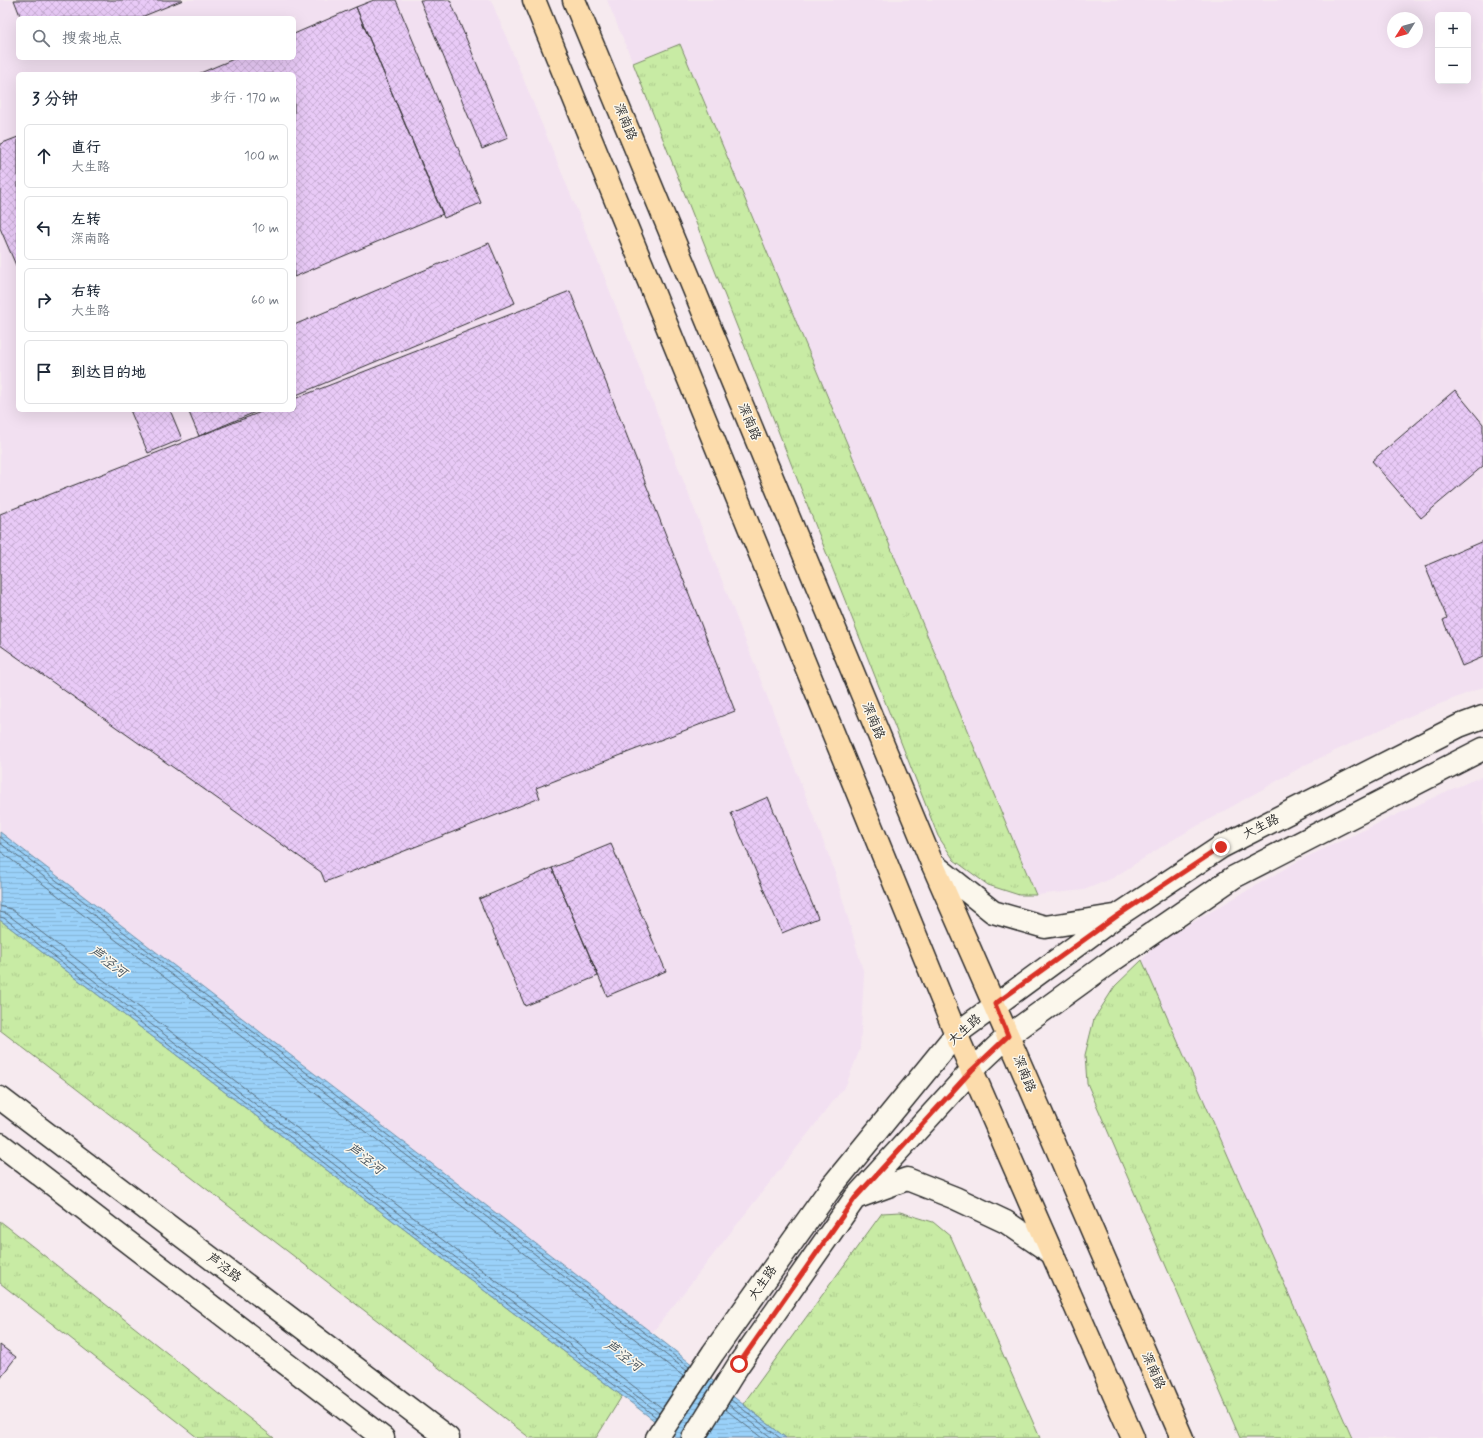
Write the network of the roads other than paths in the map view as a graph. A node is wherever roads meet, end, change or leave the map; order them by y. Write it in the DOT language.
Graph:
graph roads {
  1 [pos="534,0"];
  2 [pos="574,0"];
  3 [pos="1483,717"];
  4 [pos="1483,749"];
  5 [pos="932,863"];
  6 [pos="1117,916"];
  7 [pos="995,1004"];
  8 [pos="956,1034"];
  9 [pos="1008,1036"];
  10 [pos="972,1070"];
  11 [pos="0,1098"];
  12 [pos="0,1144"];
  13 [pos="855,1198"];
  14 [pos="1053,1254"];
  15 [pos="383,1438"];
  16 [pos="448,1438"];
  17 [pos="658,1438"];
  18 [pos="693,1438"];
  19 [pos="1133,1438"];
  20 [pos="1182,1438"];
  1 -- 8 [label="main road"];
  2 -- 5 [label="main road, 深南路"];
  3 -- 6 [label="street, 大生路"];
  4 -- 9 [label="street, 大生路"];
  5 -- 6 [label="street"];
  5 -- 7 [label="main road, 深南路"];
  6 -- 7 [label="street, 大生路"];
  7 -- 8 [label="street, 大生路"];
  7 -- 9 [label="main road, 深南路"];
  8 -- 10 [label="main road"];
  8 -- 17 [label="street, 大生路"];
  9 -- 10 [label="street, 大生路"];
  9 -- 20 [label="main road, 深南路"];
  10 -- 13 [label="street, 大生路"];
  10 -- 14 [label="main road"];
  11 -- 16 [label="street, 芦泾路"];
  12 -- 15 [label="street"];
  13 -- 14 [label="street"];
  13 -- 18 [label="street, 大生路"];
  14 -- 19 [label="main road"];
}
